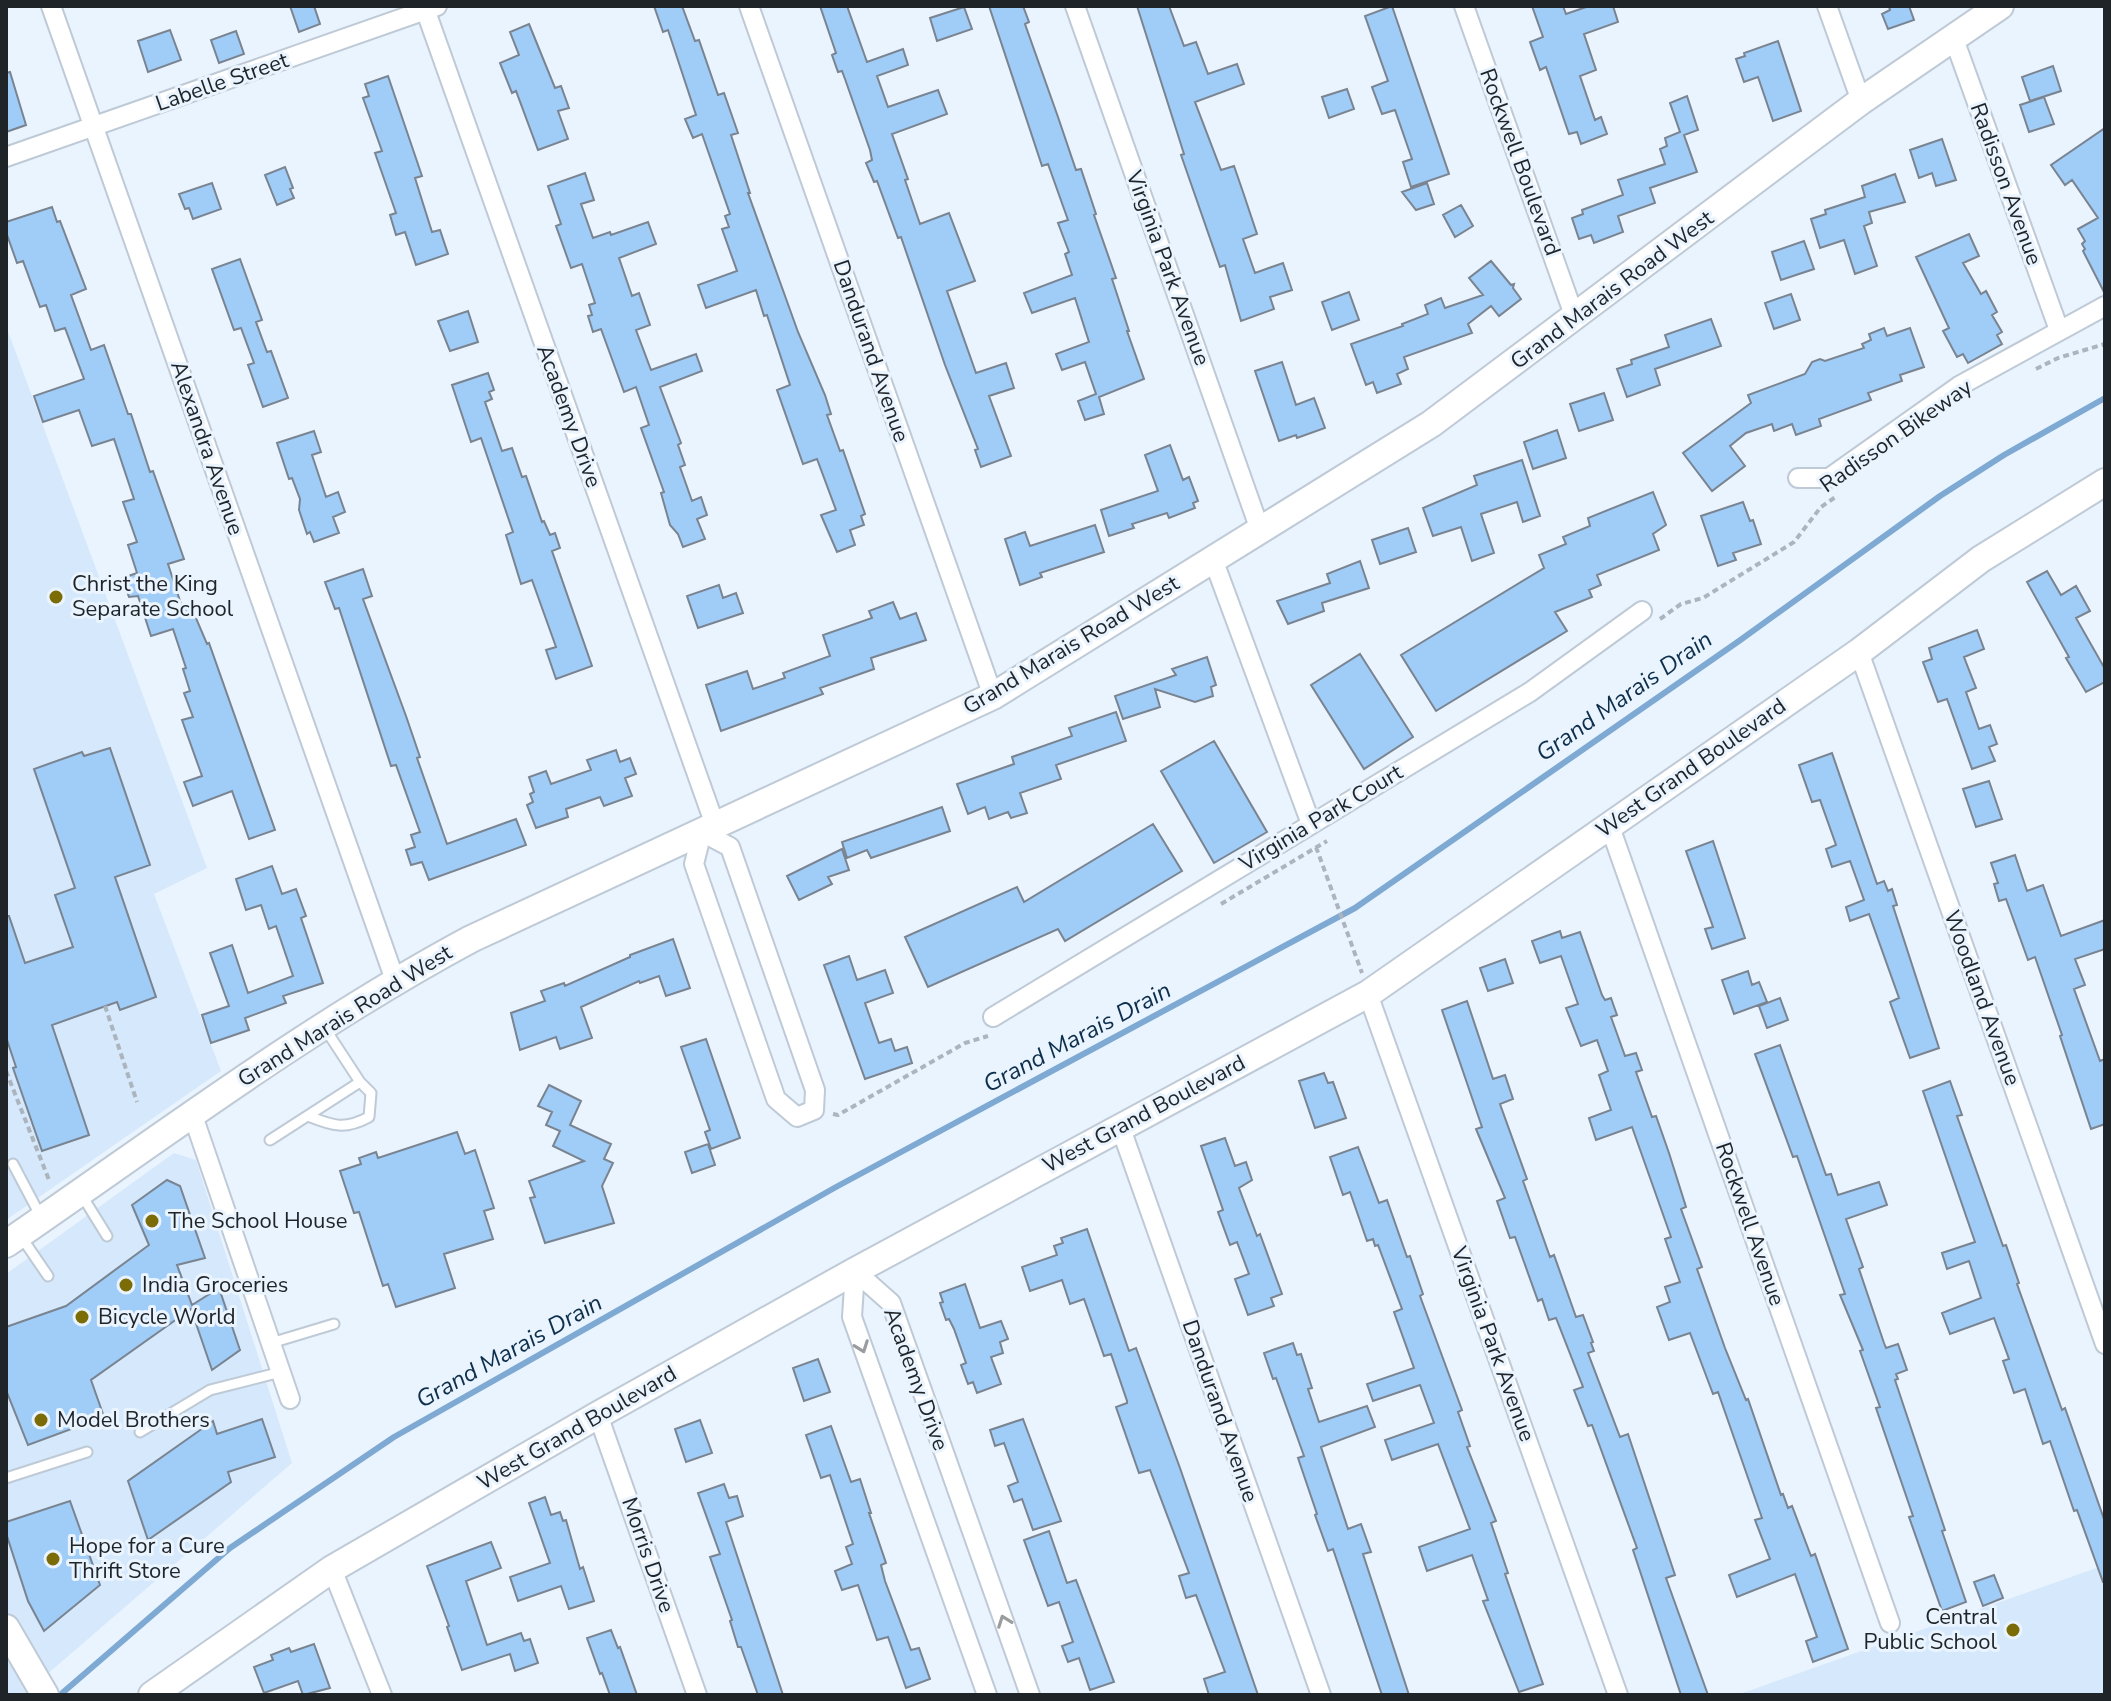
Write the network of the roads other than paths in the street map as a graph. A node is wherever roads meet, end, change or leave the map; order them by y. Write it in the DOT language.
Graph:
graph roads {
  1 [pos="51,6"];
  2 [pos="749,6"];
  3 [pos="1075,6"];
  4 [pos="1464,6"];
  5 [pos="1827,6"];
  6 [pos="2000,6"];
  7 [pos="429,7"];
  8 [pos="1954,39"];
  9 [pos="1861,101"];
  10 [pos="94,127"];
  11 [pos="6,157"];
  12 [pos="2105,306"];
  13 [pos="1575,318"];
  14 [pos="2059,330"];
  15 [pos="1798,478"];
  16 [pos="2105,482"];
  17 [pos="1260,530"];
  18 [pos="1213,559"];
  19 [pos="1642,611"];
  20 [pos="1859,652"];
  21 [pos="993,696"];
  22 [pos="1311,824"];
  23 [pos="1609,824"];
  24 [pos="709,828"];
  25 [pos="395,980"];
  26 [pos="1365,984"];
  27 [pos="993,1017"];
  28 [pos="323,1027"];
  29 [pos="360,1082"];
  30 [pos="192,1113"];
  31 [pos="308,1116"];
  32 [pos="1120,1126"];
  33 [pos="270,1140"];
  34 [pos="13,1164"];
  35 [pos="81,1193"];
  36 [pos="42,1220"];
  37 [pos="107,1236"];
  38 [pos="13,1240"];
  39 [pos="855,1271"];
  40 [pos="48,1276"];
  41 [pos="334,1324"];
  42 [pos="271,1343"];
  43 [pos="2105,1344"];
  44 [pos="281,1372"];
  45 [pos="290,1399"];
  46 [pos="598,1415"];
  47 [pos="140,1432"];
  48 [pos="87,1452"];
  49 [pos="6,1478"];
  50 [pos="332,1569"];
  51 [pos="1890,1623"];
  52 [pos="6,1628"];
  53 [pos="45,1695"];
  54 [pos="152,1695"];
  55 [pos="382,1695"];
  56 [pos="697,1695"];
  57 [pos="987,1695"];
  58 [pos="1030,1695"];
  59 [pos="1321,1695"];
  60 [pos="1618,1695"];
  1 -- 10 [label="street, Alexandra Avenue"];
  2 -- 21 [label="street, Dandurand Avenue"];
  3 -- 17 [label="street, Virginia Park Avenue"];
  4 -- 13 [label="street, Rockwell Boulevard"];
  5 -- 9 [label="street"];
  6 -- 8 [label="street, Grand Marais Road West"];
  7 -- 10 [label="street, Labelle Street"];
  7 -- 24 [label="street, Academy Drive"];
  8 -- 9 [label="street, Grand Marais Road West"];
  8 -- 14 [label="street, Radisson Avenue"];
  9 -- 13 [label="street, Grand Marais Road West"];
  10 -- 11 [label="street, Labelle Street"];
  10 -- 25 [label="street, Alexandra Avenue"];
  12 -- 14 [label="street"];
  13 -- 17 [label="street, Grand Marais Road West"];
  14 -- 15 [label="street"];
  16 -- 20 [label="street, West Grand Boulevard"];
  17 -- 18 [label="street, Grand Marais Road West"];
  18 -- 21 [label="street, Grand Marais Road West"];
  18 -- 22 [label="street"];
  19 -- 22 [label="street, Virginia Park Court"];
  20 -- 23 [label="street, West Grand Boulevard"];
  20 -- 43 [label="street, Woodland Avenue"];
  21 -- 24 [label="street, Grand Marais Road West"];
  22 -- 27 [label="street, Virginia Park Court"];
  23 -- 26 [label="street, West Grand Boulevard"];
  23 -- 51 [label="street, Rockwell Avenue"];
  24 -- 24 [label="street, Academy Drive"];
  24 -- 25 [label="street, Grand Marais Road West"];
  25 -- 28 [label="street, Grand Marais Road West"];
  26 -- 32 [label="street, West Grand Boulevard"];
  26 -- 60 [label="street, Virginia Park Avenue"];
  28 -- 29 [label="lane"];
  28 -- 30 [label="street, Grand Marais Road West"];
  29 -- 31 [label="lane"];
  29 -- 31 [label="lane"];
  30 -- 35 [label="street, Grand Marais Road West"];
  30 -- 42 [label="street"];
  31 -- 33 [label="lane"];
  32 -- 39 [label="street, West Grand Boulevard"];
  32 -- 59 [label="street, Dandurand Avenue"];
  34 -- 36 [label="lane"];
  35 -- 36 [label="street, Grand Marais Road West"];
  35 -- 37 [label="lane"];
  36 -- 38 [label="street, Grand Marais Road West"];
  38 -- 40 [label="lane"];
  39 -- 46 [label="street, West Grand Boulevard"];
  39 -- 57 [label="street, Academy Drive, one-way"];
  58 -- 39 [label="street, Academy Drive, one-way"];
  41 -- 42 [label="lane"];
  42 -- 44 [label="street"];
  44 -- 45 [label="street"];
  44 -- 47 [label="lane"];
  46 -- 50 [label="street, West Grand Boulevard"];
  46 -- 56 [label="street, Morris Drive"];
  48 -- 49 [label="lane"];
  50 -- 54 [label="street, West Grand Boulevard"];
  50 -- 55 [label="street"];
  52 -- 53 [label="street"];
}
